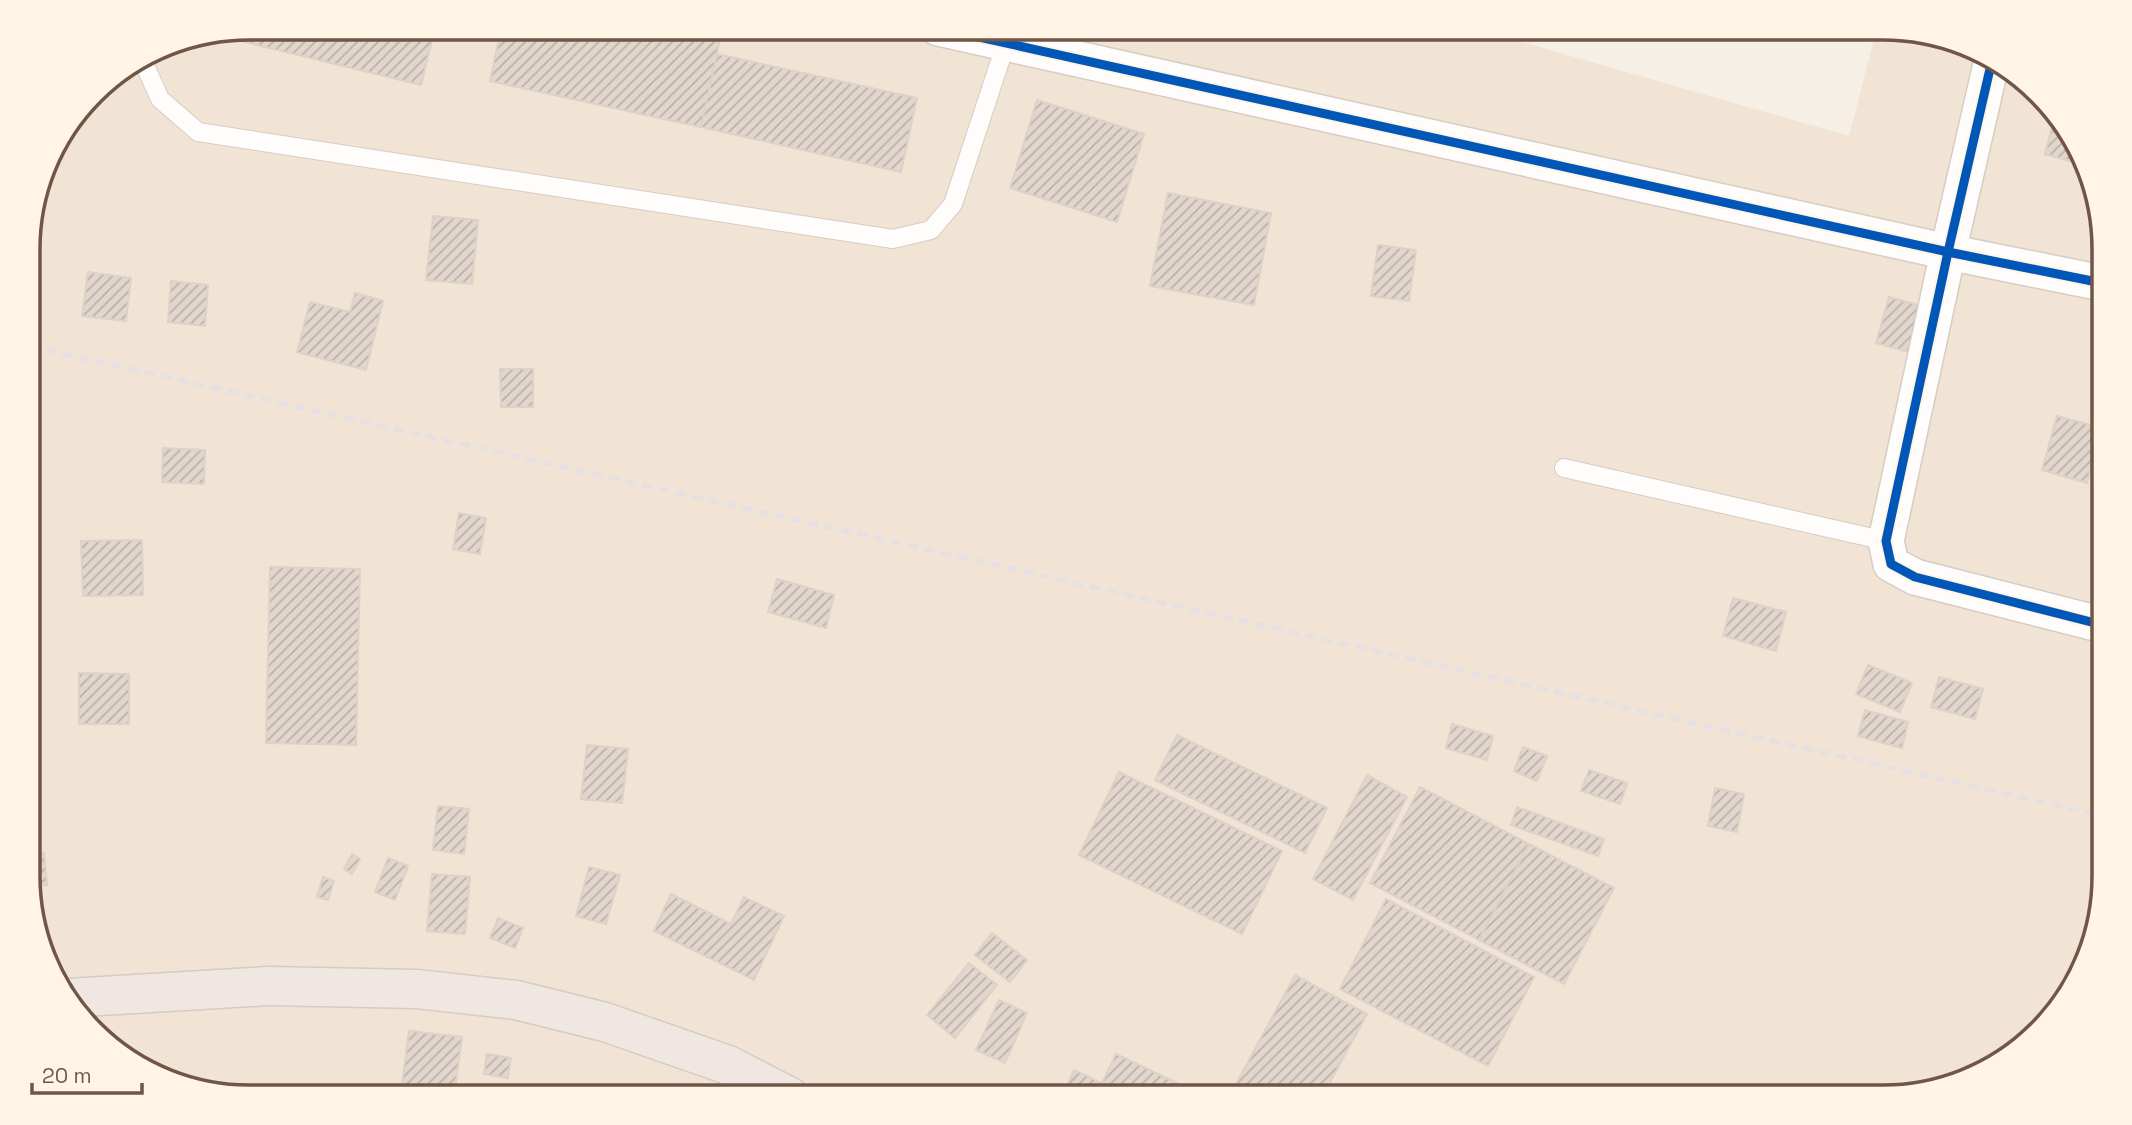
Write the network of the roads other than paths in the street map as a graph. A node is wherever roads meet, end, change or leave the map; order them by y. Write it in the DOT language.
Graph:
graph roads {
  1 [pos="995,41"];
  2 [pos="1006,43"];
  3 [pos="146,68"];
  4 [pos="1990,70"];
  5 [pos="1948,252"];
  6 [pos="2092,281"];
  7 [pos="1564,468"];
  8 [pos="1886,541"];
  9 [pos="2092,622"];
  10 [pos="79,997"];
  11 [pos="765,1085"];
  1 -- 2 [label="street"];
  2 -- 3 [label="lane"];
  2 -- 5 [label="street"];
  4 -- 5 [label="street"];
  5 -- 6 [label="street"];
  5 -- 8 [label="street"];
  7 -- 8 [label="lane"];
  8 -- 9 [label="street"];
  10 -- 11 [label="highway"];
}
